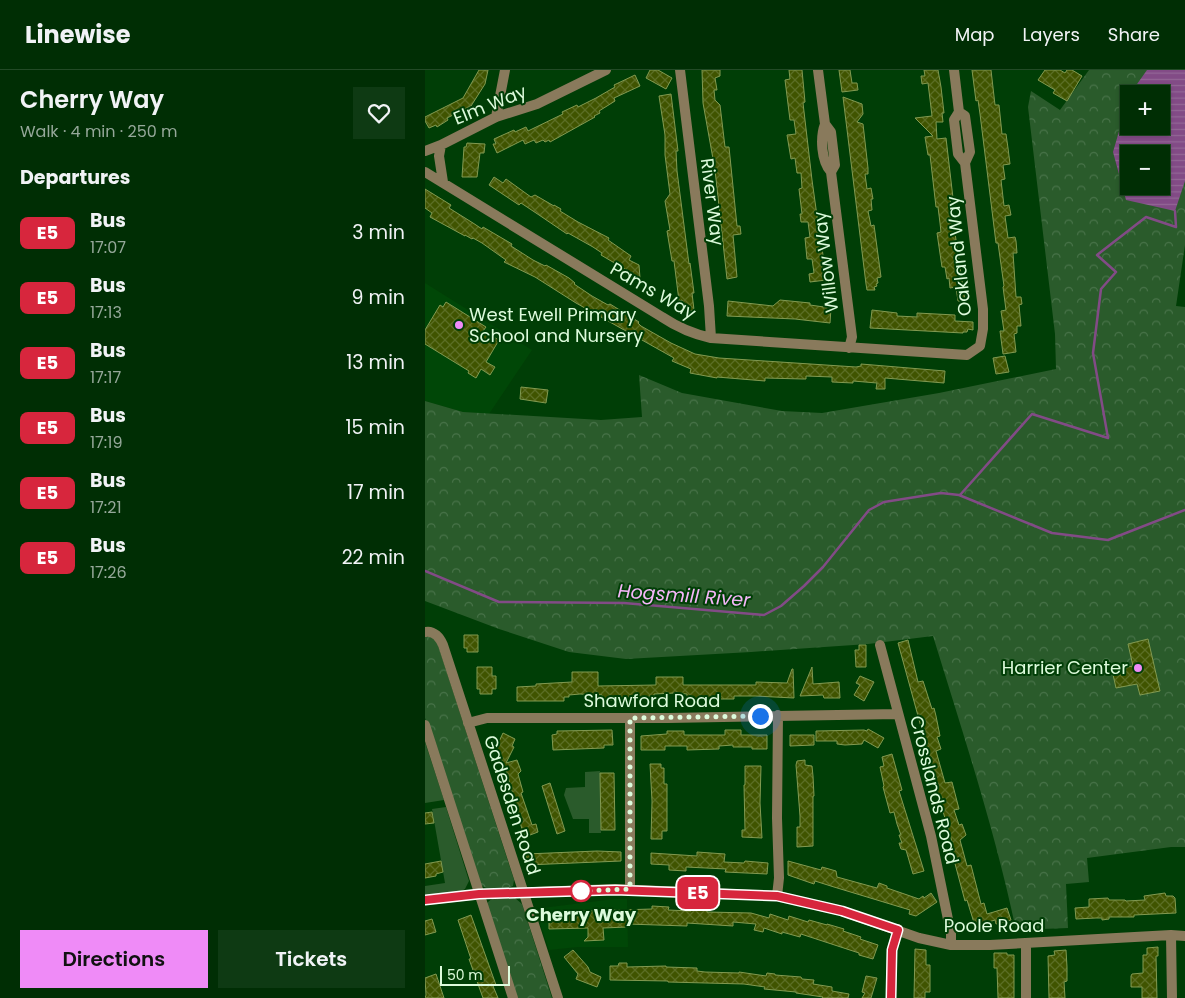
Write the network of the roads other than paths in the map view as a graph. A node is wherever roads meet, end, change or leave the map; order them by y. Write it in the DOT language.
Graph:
graph roads {
  1 [pos="505,70"];
  2 [pos="606,70"];
  3 [pos="680,70"];
  4 [pos="818,70"];
  5 [pos="954,70"];
  6 [pos="496,117"];
  7 [pos="441,145"];
  8 [pos="425,151"];
  9 [pos="425,172"];
  10 [pos="443,182"];
  11 [pos="711,338"];
  12 [pos="980,346"];
  13 [pos="849,348"];
  14 [pos="425,632"];
  15 [pos="880,645"];
  16 [pos="897,714"];
  17 [pos="778,715"];
  18 [pos="630,718"];
  19 [pos="468,723"];
  20 [pos="425,726"];
  21 [pos="630,889"];
  22 [pos="479,894"];
  23 [pos="524,894"];
  24 [pos="777,896"];
  25 [pos="425,900"];
  26 [pos="898,930"];
  27 [pos="1171,935"];
  28 [pos="1185,936"];
  29 [pos="951,944"];
  30 [pos="1026,944"];
  31 [pos="513,998"];
  32 [pos="559,998"];
  33 [pos="891,998"];
  34 [pos="1026,998"];
  35 [pos="1172,998"];
  1 -- 6 [label="street"];
  2 -- 6 [label="street, Elm Way"];
  3 -- 11 [label="street, River Way"];
  4 -- 13 [label="street, Willow Way"];
  5 -- 12 [label="street, Oakland Way"];
  6 -- 7 [label="street, Elm Way"];
  7 -- 8 [label="street, Elm Way"];
  7 -- 10 [label="street, Elm Way"];
  9 -- 10 [label="street, Pams Way"];
  10 -- 11 [label="street, Pams Way"];
  11 -- 13 [label="street, Pams Way"];
  12 -- 13 [label="street, Pams Way"];
  14 -- 19 [label="street, Gadesden Road"];
  15 -- 16 [label="street, Crosslands Road"];
  16 -- 17 [label="street, Shawford Road"];
  16 -- 29 [label="street, Crosslands Road"];
  17 -- 18 [label="street, Shawford Road"];
  17 -- 24 [label="street"];
  18 -- 19 [label="street, Shawford Road"];
  18 -- 21 [label="street"];
  19 -- 23 [label="street, Gadesden Road"];
  20 -- 22 [label="street"];
  21 -- 23 [label="street, Poole Road"];
  21 -- 24 [label="street, Poole Road"];
  22 -- 23 [label="street, Poole Road"];
  22 -- 25 [label="street, Poole Road"];
  22 -- 31 [label="street"];
  23 -- 32 [label="street, Gadesden Road"];
  24 -- 26 [label="street, Poole Road"];
  26 -- 29 [label="street, Poole Road"];
  26 -- 33 [label="street"];
  27 -- 28 [label="street, Poole Road"];
  27 -- 30 [label="street, Poole Road"];
  27 -- 35 [label="street"];
  29 -- 30 [label="street, Poole Road"];
  30 -- 34 [label="street"];
}
